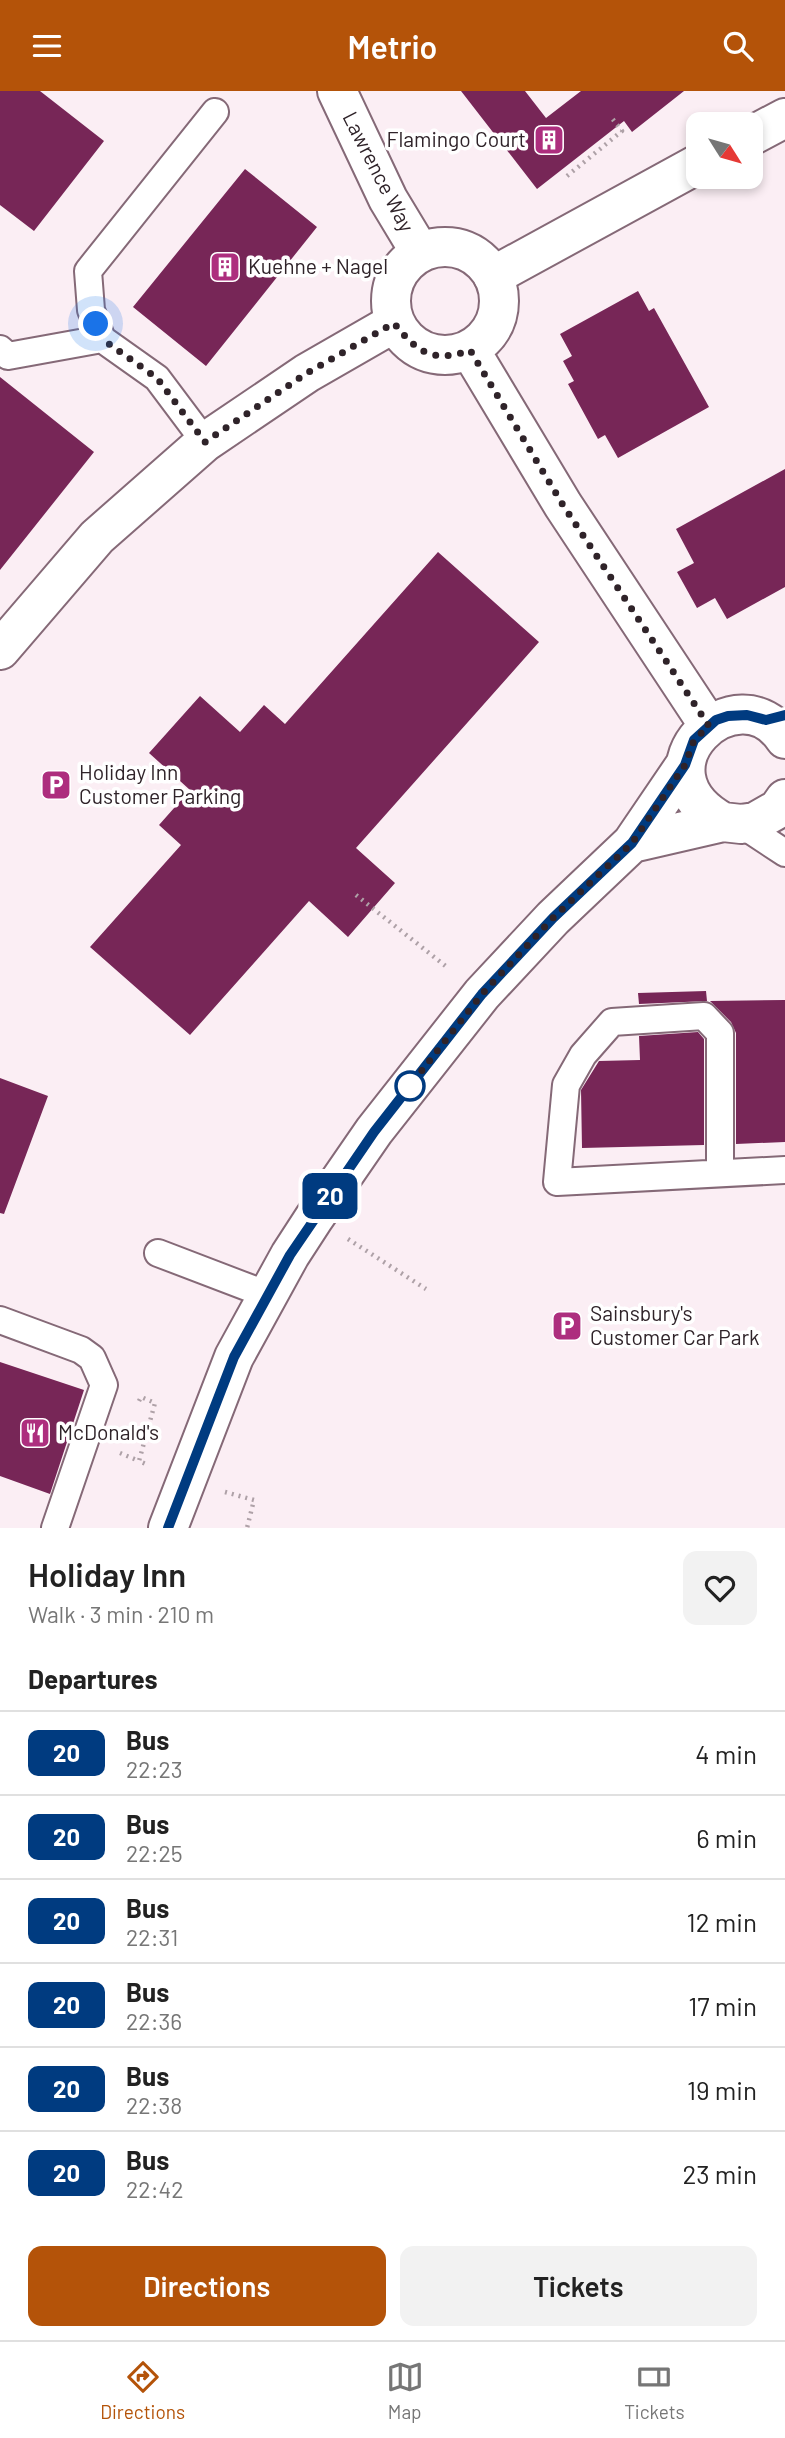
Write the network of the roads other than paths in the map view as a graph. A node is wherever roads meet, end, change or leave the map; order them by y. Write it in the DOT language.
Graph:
graph roads {
  1 [pos="337,91"];
  2 [pos="215,113"];
  3 [pos="785,118"];
  4 [pos="763,130"];
  5 [pos="686,171"];
  6 [pos="420,252"];
  7 [pos="493,276"];
  8 [pos="394,323"];
  9 [pos="102,339"];
  10 [pos="0,349"];
  11 [pos="470,350"];
  12 [pos="205,442"];
  13 [pos="0,650"];
  14 [pos="779,725"];
  15 [pos="709,726"];
  16 [pos="685,765"];
  17 [pos="785,799"];
  18 [pos="732,823"];
  19 [pos="632,843"];
  20 [pos="785,853"];
  21 [pos="785,1170"];
  22 [pos="720,1172"];
  23 [pos="158,1253"];
  24 [pos="268,1295"];
  25 [pos="0,1320"];
  26 [pos="0,1338"];
  27 [pos="47,1339"];
  28 [pos="55,1528"];
  29 [pos="168,1528"];
  1 -- 6 [label="street, Lawrence Way"];
  2 -- 9 [label="lane"];
  3 -- 4 [label="street"];
  5 -- 7 [label="street"];
  6 -- 7 [label="street, Lawrence Way"];
  6 -- 8 [label="street, Lawrence Way"];
  7 -- 11 [label="street"];
  8 -- 11 [label="street"];
  8 -- 12 [label="street"];
  9 -- 10 [label="lane"];
  9 -- 12 [label="lane"];
  11 -- 15 [label="street"];
  12 -- 13 [label="street"];
  14 -- 15 [label="street"];
  15 -- 16 [label="street"];
  16 -- 18 [label="street"];
  16 -- 19 [label="street"];
  17 -- 18 [label="street"];
  18 -- 19 [label="street"];
  18 -- 20 [label="lane"];
  19 -- 24 [label="street"];
  21 -- 22 [label="lane"];
  22 -- 22 [label="lane"];
  23 -- 24 [label="lane"];
  24 -- 29 [label="street"];
  25 -- 27 [label="lane"];
  26 -- 27 [label="lane"];
  27 -- 28 [label="lane"];
}
